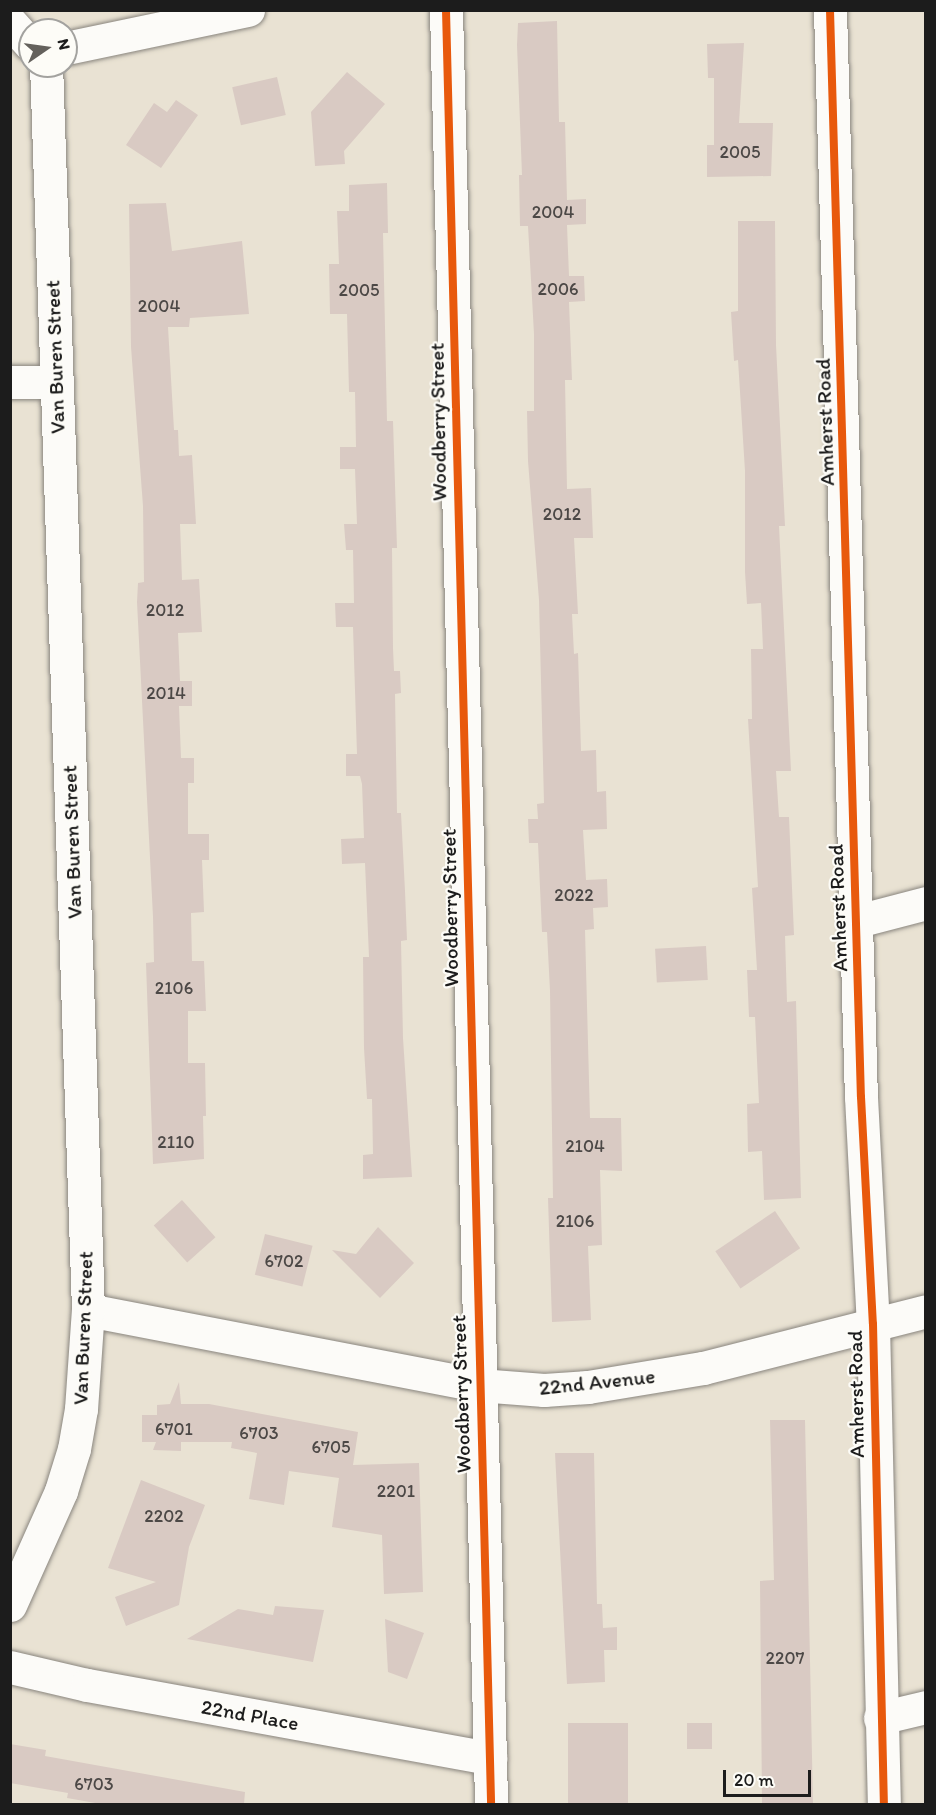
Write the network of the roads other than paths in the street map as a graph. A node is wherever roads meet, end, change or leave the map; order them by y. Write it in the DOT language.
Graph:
graph roads {
  1 [pos="248,10"];
  2 [pos="446,10"];
  3 [pos="830,10"];
  4 [pos="78,45"];
  5 [pos="46,78"];
  6 [pos="10,382"];
  7 [pos="56,382"];
  8 [pos="926,903"];
  9 [pos="857,921"];
  10 [pos="87,1310"];
  11 [pos="926,1311"];
  12 [pos="873,1324"];
  13 [pos="479,1385"];
  14 [pos="10,1605"];
  15 [pos="10,1666"];
  16 [pos="926,1707"];
  17 [pos="880,1718"];
  18 [pos="490,1758"];
  19 [pos="491,1804"];
  20 [pos="884,1804"];
  1 -- 4 [label="street"];
  2 -- 13 [label="street, Woodberry Street"];
  3 -- 9 [label="street, Amherst Road"];
  5 -- 7 [label="street, Van Buren Street"];
  6 -- 7 [label="street"];
  7 -- 10 [label="street, Van Buren Street"];
  8 -- 9 [label="street"];
  9 -- 12 [label="street, Amherst Road"];
  10 -- 13 [label="street, 22nd Avenue"];
  10 -- 14 [label="street, Van Buren Street"];
  11 -- 12 [label="street, 22nd Avenue"];
  12 -- 13 [label="street, 22nd Avenue"];
  12 -- 17 [label="street, Amherst Road"];
  13 -- 18 [label="street, Woodberry Street"];
  15 -- 18 [label="street, 22nd Place"];
  16 -- 17 [label="street"];
  17 -- 20 [label="street, Amherst Road"];
  18 -- 19 [label="street, Woodberry Street"];
}
